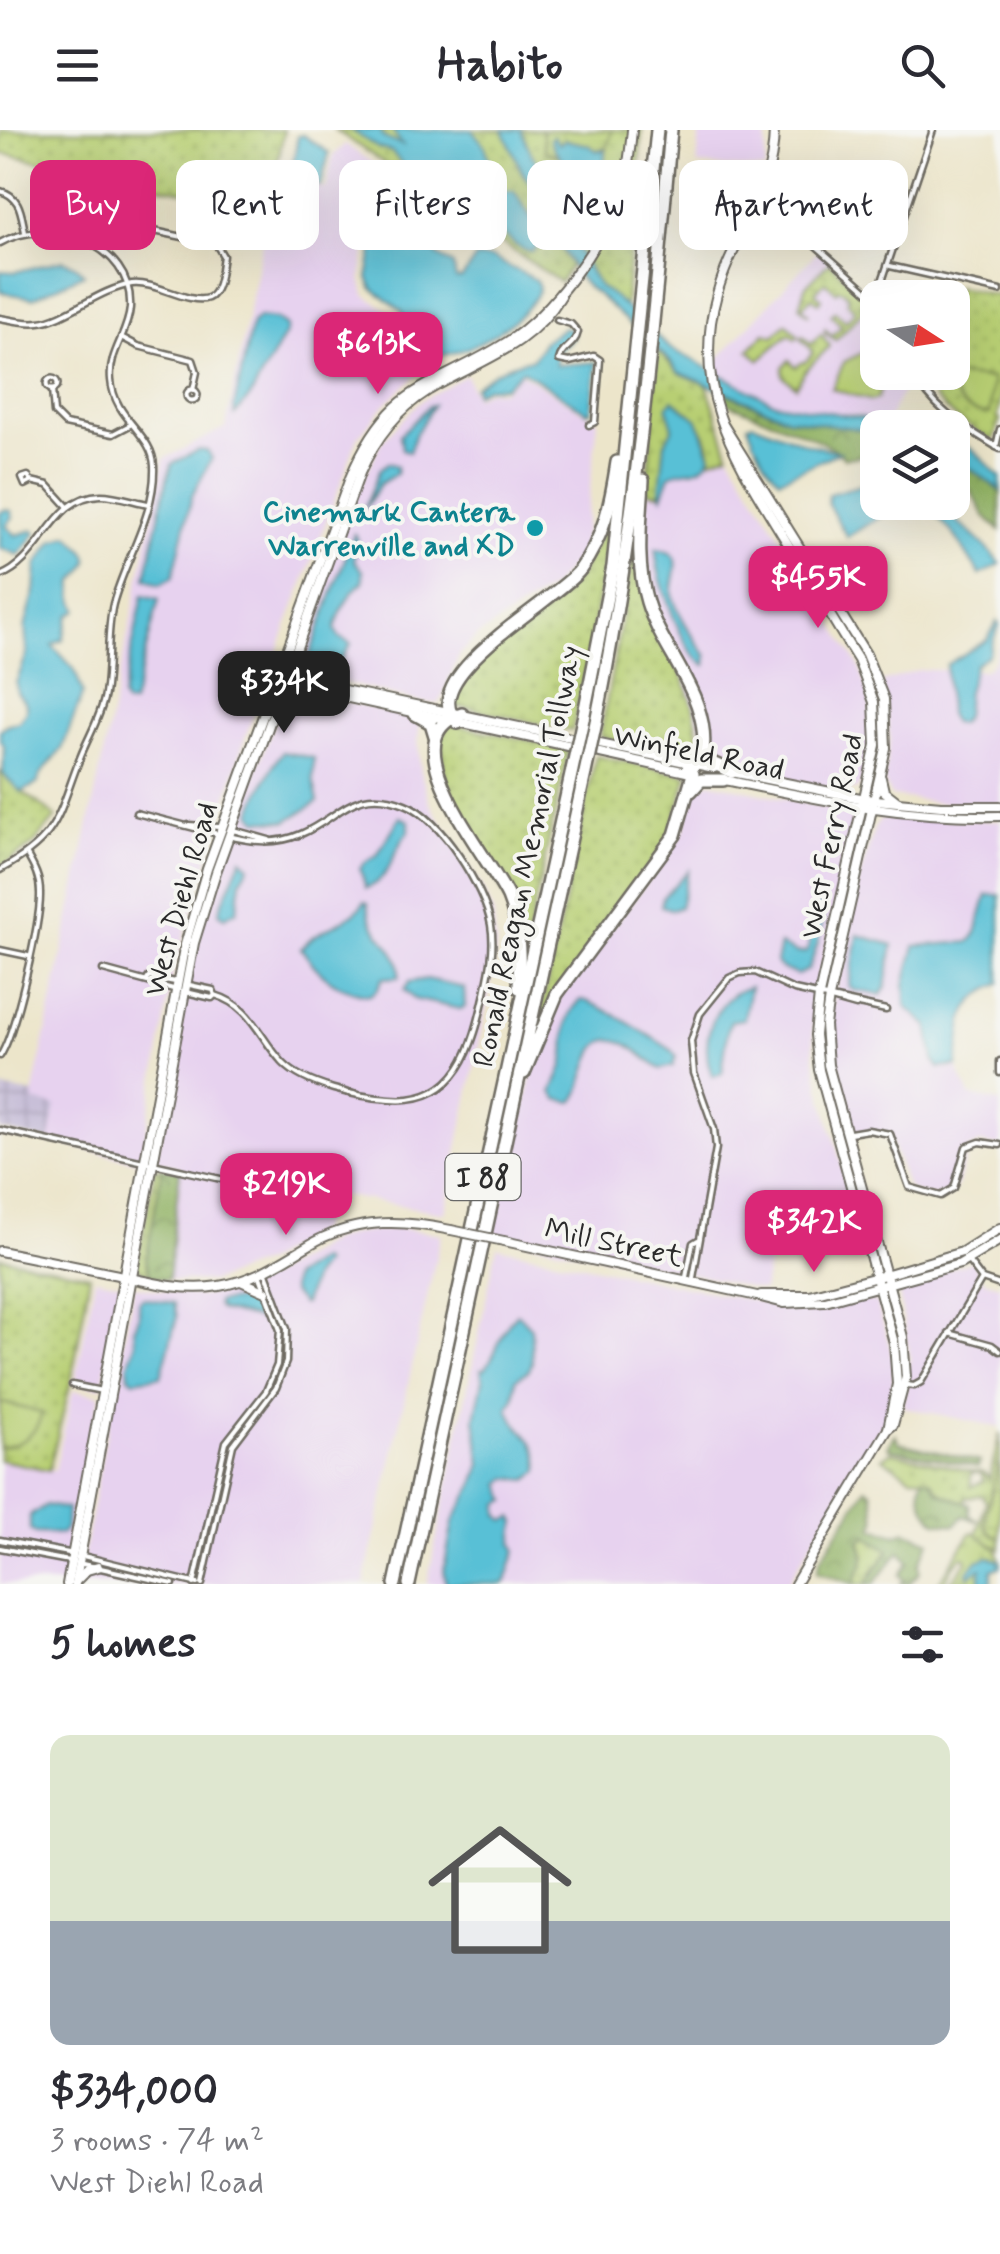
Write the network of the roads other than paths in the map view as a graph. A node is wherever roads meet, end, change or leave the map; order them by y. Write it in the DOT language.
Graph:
graph roads {
  1 [pos="632,130"];
  2 [pos="657,130"];
  3 [pos="672,130"];
  4 [pos="774,130"];
  5 [pos="933,130"];
  6 [pos="771,160"];
  7 [pos="0,192"];
  8 [pos="156,230"];
  9 [pos="25,232"];
  10 [pos="30,232"];
  11 [pos="0,243"];
  12 [pos="98,250"];
  13 [pos="736,250"];
  14 [pos="823,250"];
  15 [pos="890,266"];
  16 [pos="885,280"];
  17 [pos="569,281"];
  18 [pos="860,284"];
  19 [pos="126,285"];
  20 [pos="1000,290"];
  21 [pos="0,318"];
  22 [pos="557,320"];
  23 [pos="121,338"];
  24 [pos="52,390"];
  25 [pos="193,390"];
  26 [pos="926,390"];
  27 [pos="631,405"];
  28 [pos="130,425"];
  29 [pos="589,425"];
  30 [pos="643,426"];
  31 [pos="724,426"];
  32 [pos="1000,429"];
  33 [pos="998,448"];
  34 [pos="32,481"];
  35 [pos="148,504"];
  36 [pos="68,507"];
  37 [pos="320,545"];
  38 [pos="330,558"];
  39 [pos="0,576"];
  40 [pos="295,653"];
  41 [pos="281,680"];
  42 [pos="324,684"];
  43 [pos="296,688"];
  44 [pos="277,702"];
  45 [pos="432,708"];
  46 [pos="414,714"];
  47 [pos="452,714"];
  48 [pos="590,721"];
  49 [pos="435,736"];
  50 [pos="704,750"];
  51 [pos="875,758"];
  52 [pos="691,768"];
  53 [pos="578,771"];
  54 [pos="880,775"];
  55 [pos="728,776"];
  56 [pos="844,796"];
  57 [pos="688,800"];
  58 [pos="827,802"];
  59 [pos="869,805"];
  60 [pos="1000,806"];
  61 [pos="900,808"];
  62 [pos="136,814"];
  63 [pos="1000,816"];
  64 [pos="868,830"];
  65 [pos="226,832"];
  66 [pos="857,833"];
  67 [pos="27,855"];
  68 [pos="0,870"];
  69 [pos="0,950"];
  70 [pos="28,956"];
  71 [pos="103,970"];
  72 [pos="179,987"];
  73 [pos="824,996"];
  74 [pos="886,1010"];
  75 [pos="515,1032"];
  76 [pos="0,1056"];
  77 [pos="1000,1061"];
  78 [pos="1000,1073"];
  79 [pos="506,1124"];
  80 [pos="0,1130"];
  81 [pos="842,1135"];
  82 [pos="1000,1145"];
  83 [pos="148,1163"];
  84 [pos="329,1203"];
  85 [pos="1000,1234"];
  86 [pos="0,1251"];
  87 [pos="874,1252"];
  88 [pos="973,1258"];
  89 [pos="914,1266"];
  90 [pos="262,1273"];
  91 [pos="128,1278"];
  92 [pos="981,1278"];
  93 [pos="904,1280"];
  94 [pos="241,1281"];
  95 [pos="688,1281"];
  96 [pos="882,1281"];
  97 [pos="856,1283"];
  98 [pos="1000,1285"];
  99 [pos="266,1292"];
  100 [pos="852,1294"];
  101 [pos="757,1296"];
  102 [pos="884,1306"];
  103 [pos="895,1309"];
  104 [pos="949,1333"];
  105 [pos="1000,1351"];
  106 [pos="901,1384"];
  107 [pos="72,1386"];
  108 [pos="107,1391"];
  109 [pos="0,1540"];
  110 [pos="0,1548"];
  111 [pos="76,1558"];
  112 [pos="98,1567"];
  113 [pos="197,1583"];
  114 [pos="67,1584"];
  115 [pos="75,1584"];
  116 [pos="174,1584"];
  117 [pos="394,1584"];
  118 [pos="409,1584"];
  119 [pos="795,1584"];
  1 -- 17 [label="main road, West Diehl Road"];
  2 -- 27 [label="highway, Ronald Reagan Memorial Tollway / I 88"];
  3 -- 30 [label="highway, Ronald Reagan Memorial Tollway / I 88"];
  4 -- 6 [label="main road, West Ferry Road"];
  5 -- 15 [label="street"];
  7 -- 9 [label="street"];
  8 -- 19 [label="street"];
  9 -- 10 [label="street"];
  9 -- 11 [label="street"];
  12 -- 19 [label="street"];
  13 -- 31 [label="main road, West Ferry Road"];
  14 -- 18 [label="street"];
  15 -- 16 [label="street"];
  15 -- 20 [label="street"];
  17 -- 37 [label="main road, West Diehl Road"];
  17 -- 38 [label="main road, West Diehl Road"];
  19 -- 21 [label="street"];
  19 -- 23 [label="street"];
  22 -- 29 [label="street"];
  23 -- 25 [label="street"];
  23 -- 28 [label="street"];
  24 -- 28 [label="street"];
  26 -- 33 [label="street"];
  27 -- 47 [label="highway"];
  27 -- 48 [label="highway, Ronald Reagan Memorial Tollway / I 88"];
  28 -- 35 [label="street"];
  30 -- 48 [label="highway, Ronald Reagan Memorial Tollway / I 88"];
  30 -- 50 [label="highway"];
  31 -- 51 [label="main road, West Ferry Road"];
  31 -- 54 [label="main road, West Ferry Road"];
  32 -- 33 [label="street"];
  34 -- 36 [label="street"];
  35 -- 36 [label="street"];
  35 -- 67 [label="street"];
  36 -- 39 [label="street"];
  37 -- 38 [label="main road"];
  37 -- 41 [label="main road, West Diehl Road"];
  38 -- 40 [label="main road, West Diehl Road"];
  40 -- 41 [label="main road, West Diehl Road"];
  40 -- 42 [label="main road"];
  41 -- 42 [label="main road"];
  41 -- 43 [label="main road, Winfield Road"];
  41 -- 44 [label="main road, West Diehl Road"];
  41 -- 65 [label="main road, West Diehl Road"];
  42 -- 45 [label="main road"];
  43 -- 44 [label="main road"];
  43 -- 46 [label="main road, Winfield Road"];
  44 -- 65 [label="main road, West Diehl Road"];
  45 -- 47 [label="highway"];
  46 -- 47 [label="main road, Winfield Road"];
  46 -- 49 [label="highway"];
  47 -- 49 [label="highway"];
  47 -- 52 [label="main road, Winfield Road"];
  48 -- 53 [label="highway, Ronald Reagan Memorial Tollway / I 88, bridge"];
  49 -- 75 [label="highway"];
  50 -- 52 [label="highway"];
  50 -- 55 [label="highway"];
  51 -- 56 [label="main road"];
  51 -- 59 [label="main road, West Ferry Road"];
  52 -- 55 [label="main road, Winfield Road"];
  52 -- 57 [label="highway"];
  53 -- 75 [label="highway, Ronald Reagan Memorial Tollway / I 88"];
  53 -- 79 [label="highway, Ronald Reagan Memorial Tollway / I 88"];
  54 -- 59 [label="main road, West Ferry Road"];
  54 -- 61 [label="main road"];
  55 -- 56 [label="main road, Winfield Road"];
  55 -- 57 [label="highway"];
  55 -- 58 [label="main road, Winfield Road"];
  56 -- 59 [label="main road, Winfield Road"];
  57 -- 79 [label="highway"];
  58 -- 59 [label="main road, Winfield Road"];
  58 -- 66 [label="main road"];
  59 -- 61 [label="main road, Winfield Road"];
  59 -- 64 [label="main road, West Ferry Road"];
  59 -- 66 [label="main road, West Ferry Road"];
  60 -- 61 [label="main road, Winfield Road"];
  61 -- 63 [label="main road, Winfield Road"];
  61 -- 64 [label="main road"];
  62 -- 65 [label="street"];
  64 -- 73 [label="main road, West Ferry Road"];
  65 -- 72 [label="main road, West Diehl Road"];
  65 -- 72 [label="street"];
  66 -- 73 [label="main road, West Ferry Road"];
  67 -- 68 [label="street"];
  67 -- 70 [label="street"];
  69 -- 70 [label="street"];
  70 -- 76 [label="street"];
  71 -- 72 [label="street"];
  72 -- 83 [label="main road, West Diehl Road"];
  73 -- 74 [label="street"];
  73 -- 81 [label="main road, West Ferry Road"];
  73 -- 95 [label="street"];
  75 -- 117 [label="highway, Ronald Reagan Memorial Tollway / I 88"];
  77 -- 78 [label="street"];
  79 -- 118 [label="highway, Ronald Reagan Memorial Tollway / I 88"];
  80 -- 83 [label="street"];
  81 -- 82 [label="street"];
  81 -- 87 [label="main road, West Ferry Road"];
  83 -- 84 [label="street"];
  83 -- 91 [label="main road, West Diehl Road"];
  85 -- 88 [label="main road"];
  85 -- 89 [label="main road"];
  86 -- 91 [label="main road, Mill Street"];
  87 -- 89 [label="main road"];
  87 -- 96 [label="main road, West Ferry Road"];
  87 -- 97 [label="main road"];
  88 -- 92 [label="street"];
  88 -- 92 [label="street"];
  88 -- 93 [label="main road"];
  89 -- 96 [label="main road"];
  90 -- 94 [label="main road, Mill Street"];
  90 -- 95 [label="main road, Mill Street, bridge"];
  90 -- 99 [label="street"];
  90 -- 113 [label="street"];
  91 -- 94 [label="main road, Mill Street"];
  91 -- 108 [label="main road, West Diehl Road"];
  92 -- 98 [label="street"];
  92 -- 104 [label="street"];
  93 -- 96 [label="main road"];
  93 -- 103 [label="main road"];
  94 -- 99 [label="main road"];
  95 -- 101 [label="main road, Mill Street"];
  96 -- 97 [label="main road, Mill Street"];
  96 -- 100 [label="main road, Mill Street"];
  96 -- 102 [label="main road"];
  96 -- 103 [label="main road"];
  97 -- 101 [label="main road, Mill Street"];
  99 -- 113 [label="street"];
  100 -- 101 [label="main road, Mill Street"];
  100 -- 102 [label="main road"];
  102 -- 106 [label="main road"];
  103 -- 106 [label="main road"];
  104 -- 105 [label="street"];
  104 -- 106 [label="street"];
  106 -- 119 [label="main road"];
  107 -- 108 [label="street"];
  108 -- 111 [label="main road, West Diehl Road"];
  109 -- 111 [label="street"];
  110 -- 111 [label="street"];
  111 -- 112 [label="street"];
  111 -- 113 [label="street"];
  111 -- 114 [label="main road, West Diehl Road"];
  111 -- 115 [label="main road, West Diehl Road"];
  112 -- 115 [label="main road"];
  112 -- 116 [label="street"];
}
